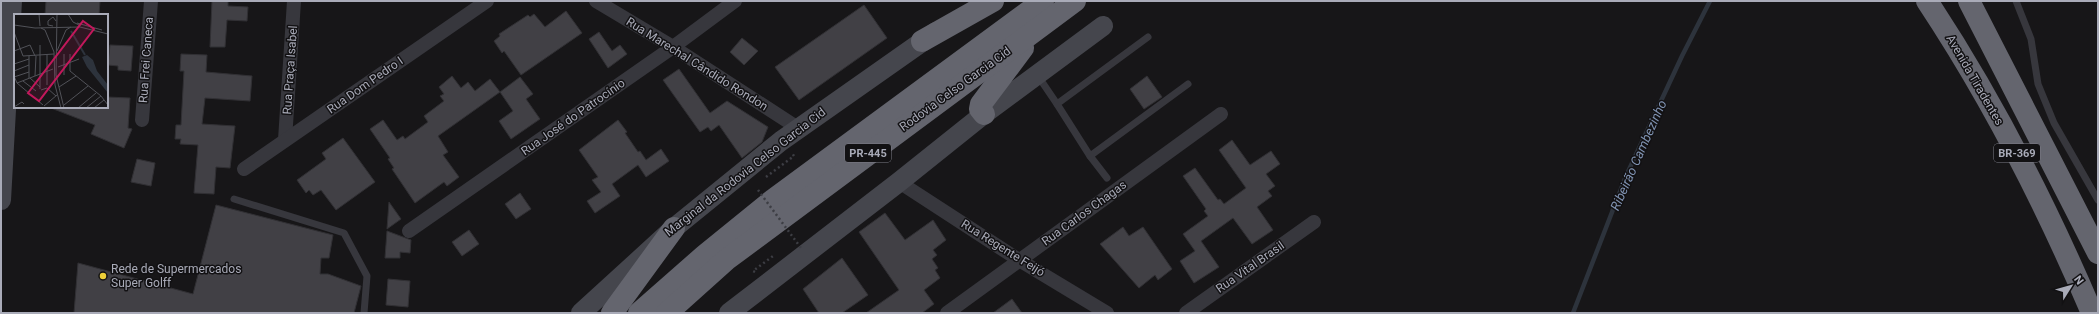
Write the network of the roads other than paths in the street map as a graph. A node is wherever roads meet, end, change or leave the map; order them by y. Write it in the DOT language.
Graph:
graph roads {
  1 [pos="12,1"];
  2 [pos="150,1"];
  3 [pos="294,1"];
  4 [pos="487,1"];
  5 [pos="596,1"];
  6 [pos="735,1"];
  7 [pos="978,1"];
  8 [pos="993,1"];
  9 [pos="1043,1"];
  10 [pos="1075,1"];
  11 [pos="1927,1"];
  12 [pos="1958,1"];
  13 [pos="1969,1"];
  14 [pos="2016,1"];
  15 [pos="1103,26"];
  16 [pos="1037,29"];
  17 [pos="1148,37"];
  18 [pos="922,41"];
  19 [pos="673,47"];
  20 [pos="1037,74"];
  21 [pos="1188,84"];
  22 [pos="1058,104"];
  23 [pos="2025,111"];
  24 [pos="984,114"];
  25 [pos="1222,114"];
  26 [pos="142,120"];
  27 [pos="798,128"];
  28 [pos="285,140"];
  29 [pos="1090,156"];
  30 [pos="244,169"];
  31 [pos="1106,178"];
  32 [pos="899,182"];
  33 [pos="234,199"];
  34 [pos="1,200"];
  35 [pos="2098,200"];
  36 [pos="1314,222"];
  37 [pos="674,228"];
  38 [pos="409,231"];
  39 [pos="2098,253"];
  40 [pos="1019,260"];
  41 [pos="364,313"];
  42 [pos="581,313"];
  43 [pos="612,313"];
  44 [pos="639,313"];
  45 [pos="667,313"];
  46 [pos="729,313"];
  47 [pos="947,313"];
  48 [pos="1107,313"];
  49 [pos="1186,313"];
  50 [pos="2092,313"];
  1 -- 34 [label="street"];
  2 -- 26 [label="street, Rua Frei Caneca"];
  3 -- 28 [label="street, Rua Praça Isabel"];
  4 -- 28 [label="street, Rua Dom Pedro I"];
  5 -- 19 [label="street, Rua Marechal Cândido Rondon"];
  6 -- 19 [label="street, Rua José do Patrocínio"];
  7 -- 18 [label="street, Marginal da Rodovia Celso Garcia Cid"];
  8 -- 18 [label="highway"];
  9 -- 44 [label="highway, Rodovia Celso Garcia Cid / PR-445"];
  10 -- 16 [label="highway, Rodovia Celso Garcia Cid / PR-445"];
  11 -- 50 [label="highway, Avenida Tiradentes / BR-369"];
  12 -- 23 [label="highway, BR-369"];
  13 -- 23 [label="highway"];
  14 -- 35 [label="lane"];
  15 -- 20 [label="street"];
  16 -- 24 [label="highway"];
  16 -- 45 [label="highway, Rodovia Celso Garcia Cid / PR-445"];
  17 -- 22 [label="lane"];
  18 -- 27 [label="street, Marginal da Rodovia Celso Garcia Cid"];
  19 -- 27 [label="street, Rua Marechal Cândido Rondon"];
  19 -- 38 [label="street, Rua José do Patrocínio"];
  20 -- 22 [label="lane"];
  20 -- 24 [label="street"];
  21 -- 29 [label="lane"];
  22 -- 29 [label="lane"];
  23 -- 39 [label="highway, BR-369"];
  24 -- 32 [label="street"];
  25 -- 40 [label="street, Rua Carlos Chagas"];
  27 -- 37 [label="street, Marginal da Rodovia Celso Garcia Cid"];
  28 -- 30 [label="street, Rua Dom Pedro I"];
  29 -- 31 [label="lane"];
  32 -- 40 [label="street, Rua Regente Feijó"];
  32 -- 46 [label="street"];
  33 -- 41 [label="lane"];
  36 -- 49 [label="street, Rua Vital Brasil"];
  37 -- 42 [label="street, Marginal da Rodovia Celso Garcia Cid"];
  37 -- 43 [label="highway"];
  40 -- 47 [label="street, Rua Carlos Chagas"];
  40 -- 48 [label="street, Rua Regente Feijó"];
}
